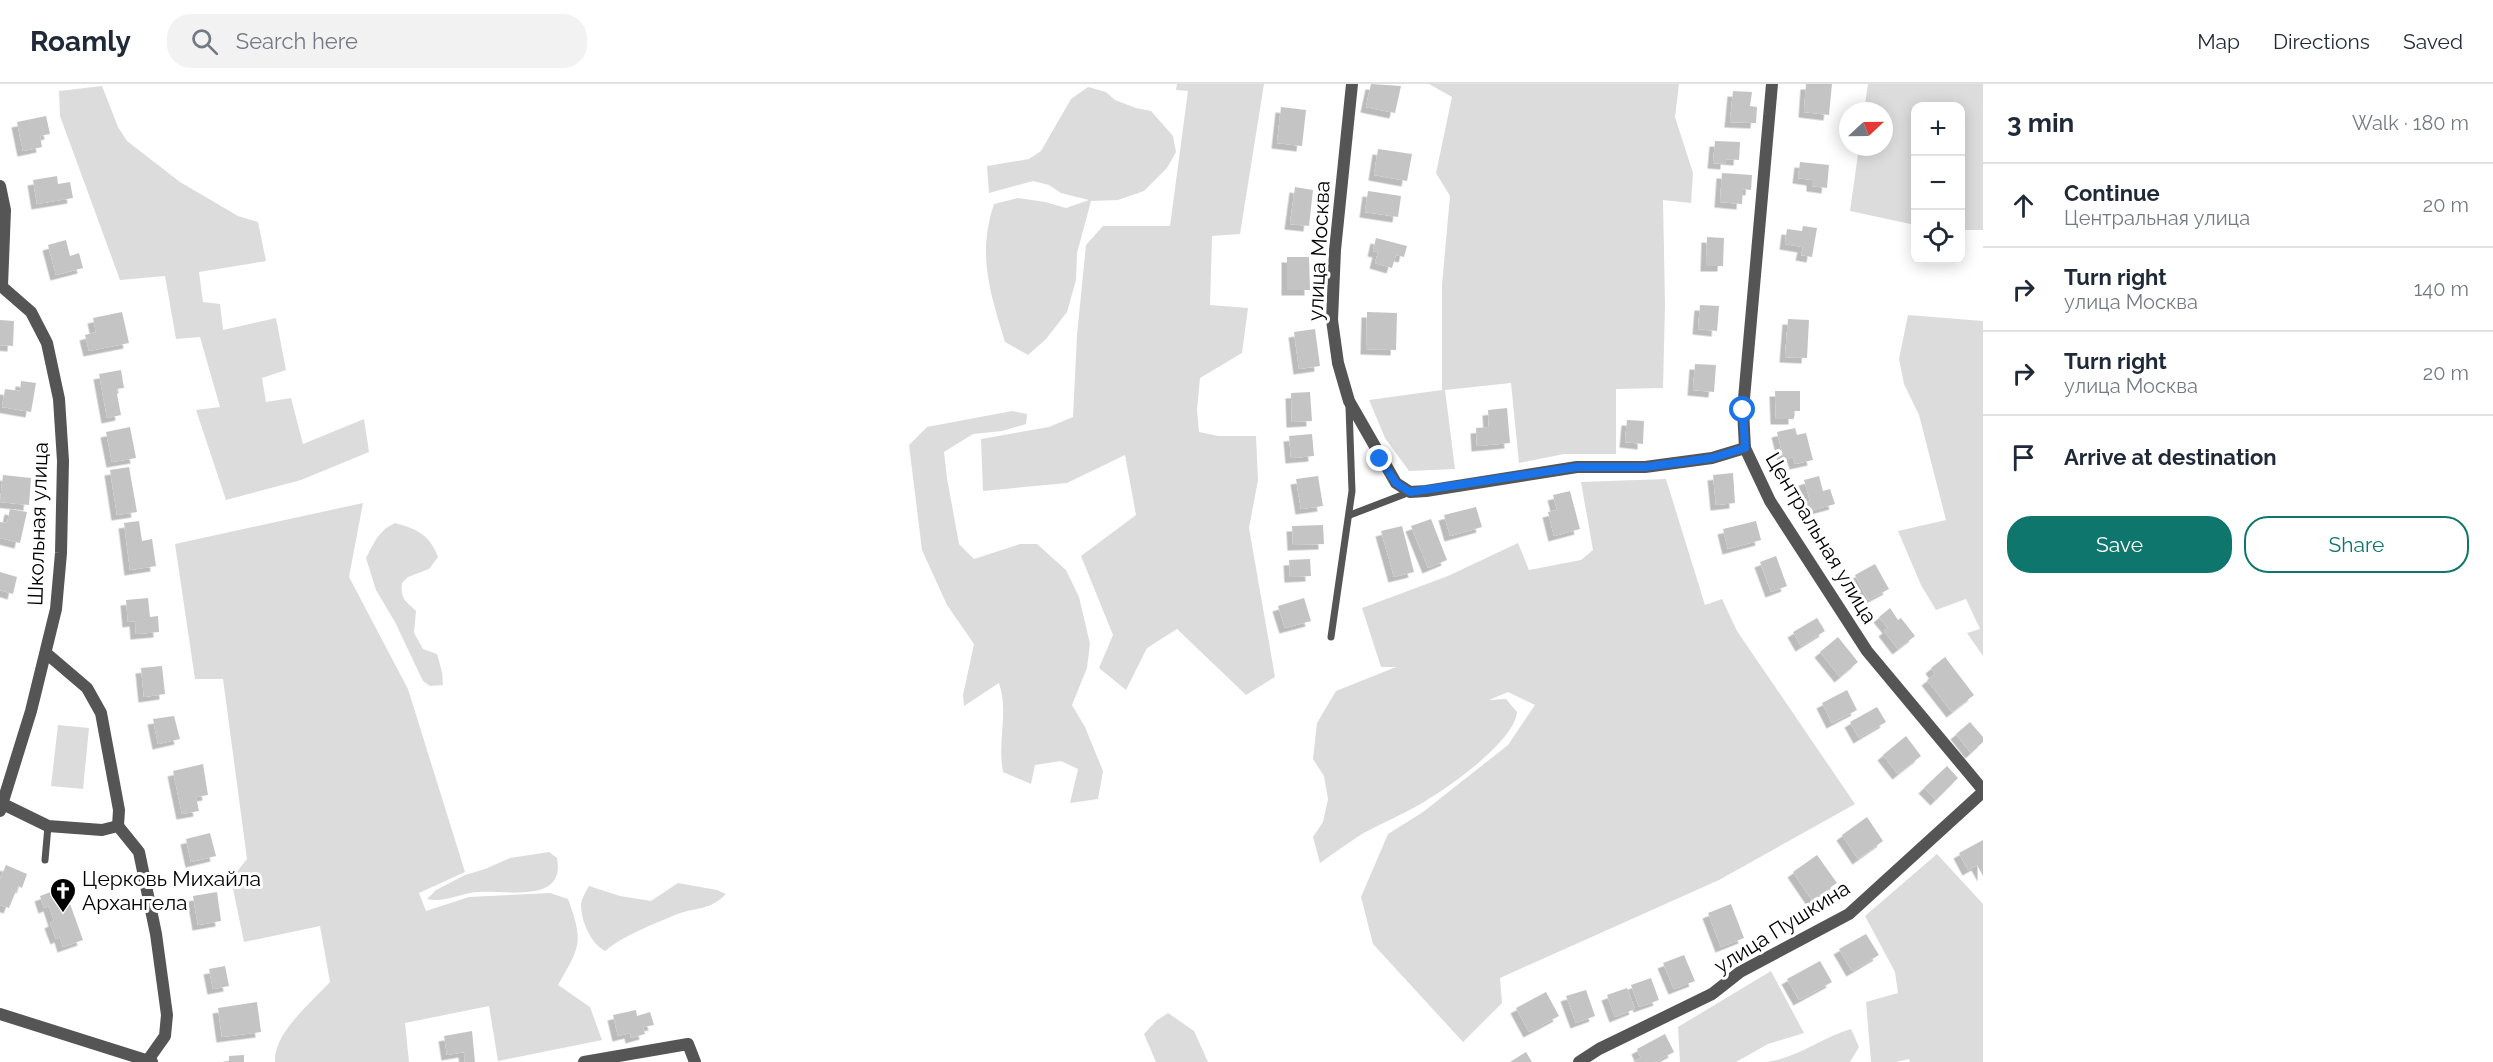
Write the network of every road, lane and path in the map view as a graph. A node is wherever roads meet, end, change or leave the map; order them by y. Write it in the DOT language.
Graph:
graph roads {
  1 [pos="1352,84"];
  2 [pos="1772,84"];
  3 [pos="0,186"];
  4 [pos="1,286"];
  5 [pos="1349,401"];
  6 [pos="1745,448"];
  7 [pos="1410,492"];
  8 [pos="1350,515"];
  9 [pos="1331,637"];
  10 [pos="46,652"];
  11 [pos="1983,791"];
  12 [pos="1,807"];
  13 [pos="48,826"];
  14 [pos="118,826"];
  15 [pos="45,860"];
  16 [pos="0,1014"];
  17 [pos="150,1061"];
  18 [pos="584,1062"];
  19 [pos="695,1062"];
  20 [pos="1579,1062"];
  1 -- 5 [label="street, улица Москва"];
  2 -- 6 [label="street, Центральная улица"];
  3 -- 4 [label="street, Школьная улица"];
  4 -- 10 [label="street, Школьная улица"];
  5 -- 7 [label="street, улица Москва"];
  5 -- 8 [label="lane"];
  6 -- 7 [label="street"];
  6 -- 11 [label="street, Центральная улица"];
  7 -- 8 [label="lane"];
  8 -- 9 [label="lane"];
  10 -- 12 [label="street, Школьная улица"];
  10 -- 14 [label="street"];
  11 -- 20 [label="street, улица Пушкина"];
  12 -- 13 [label="street"];
  13 -- 14 [label="street"];
  13 -- 15 [label="lane"];
  14 -- 17 [label="street"];
  16 -- 17 [label="street"];
  18 -- 19 [label="street"];
}
